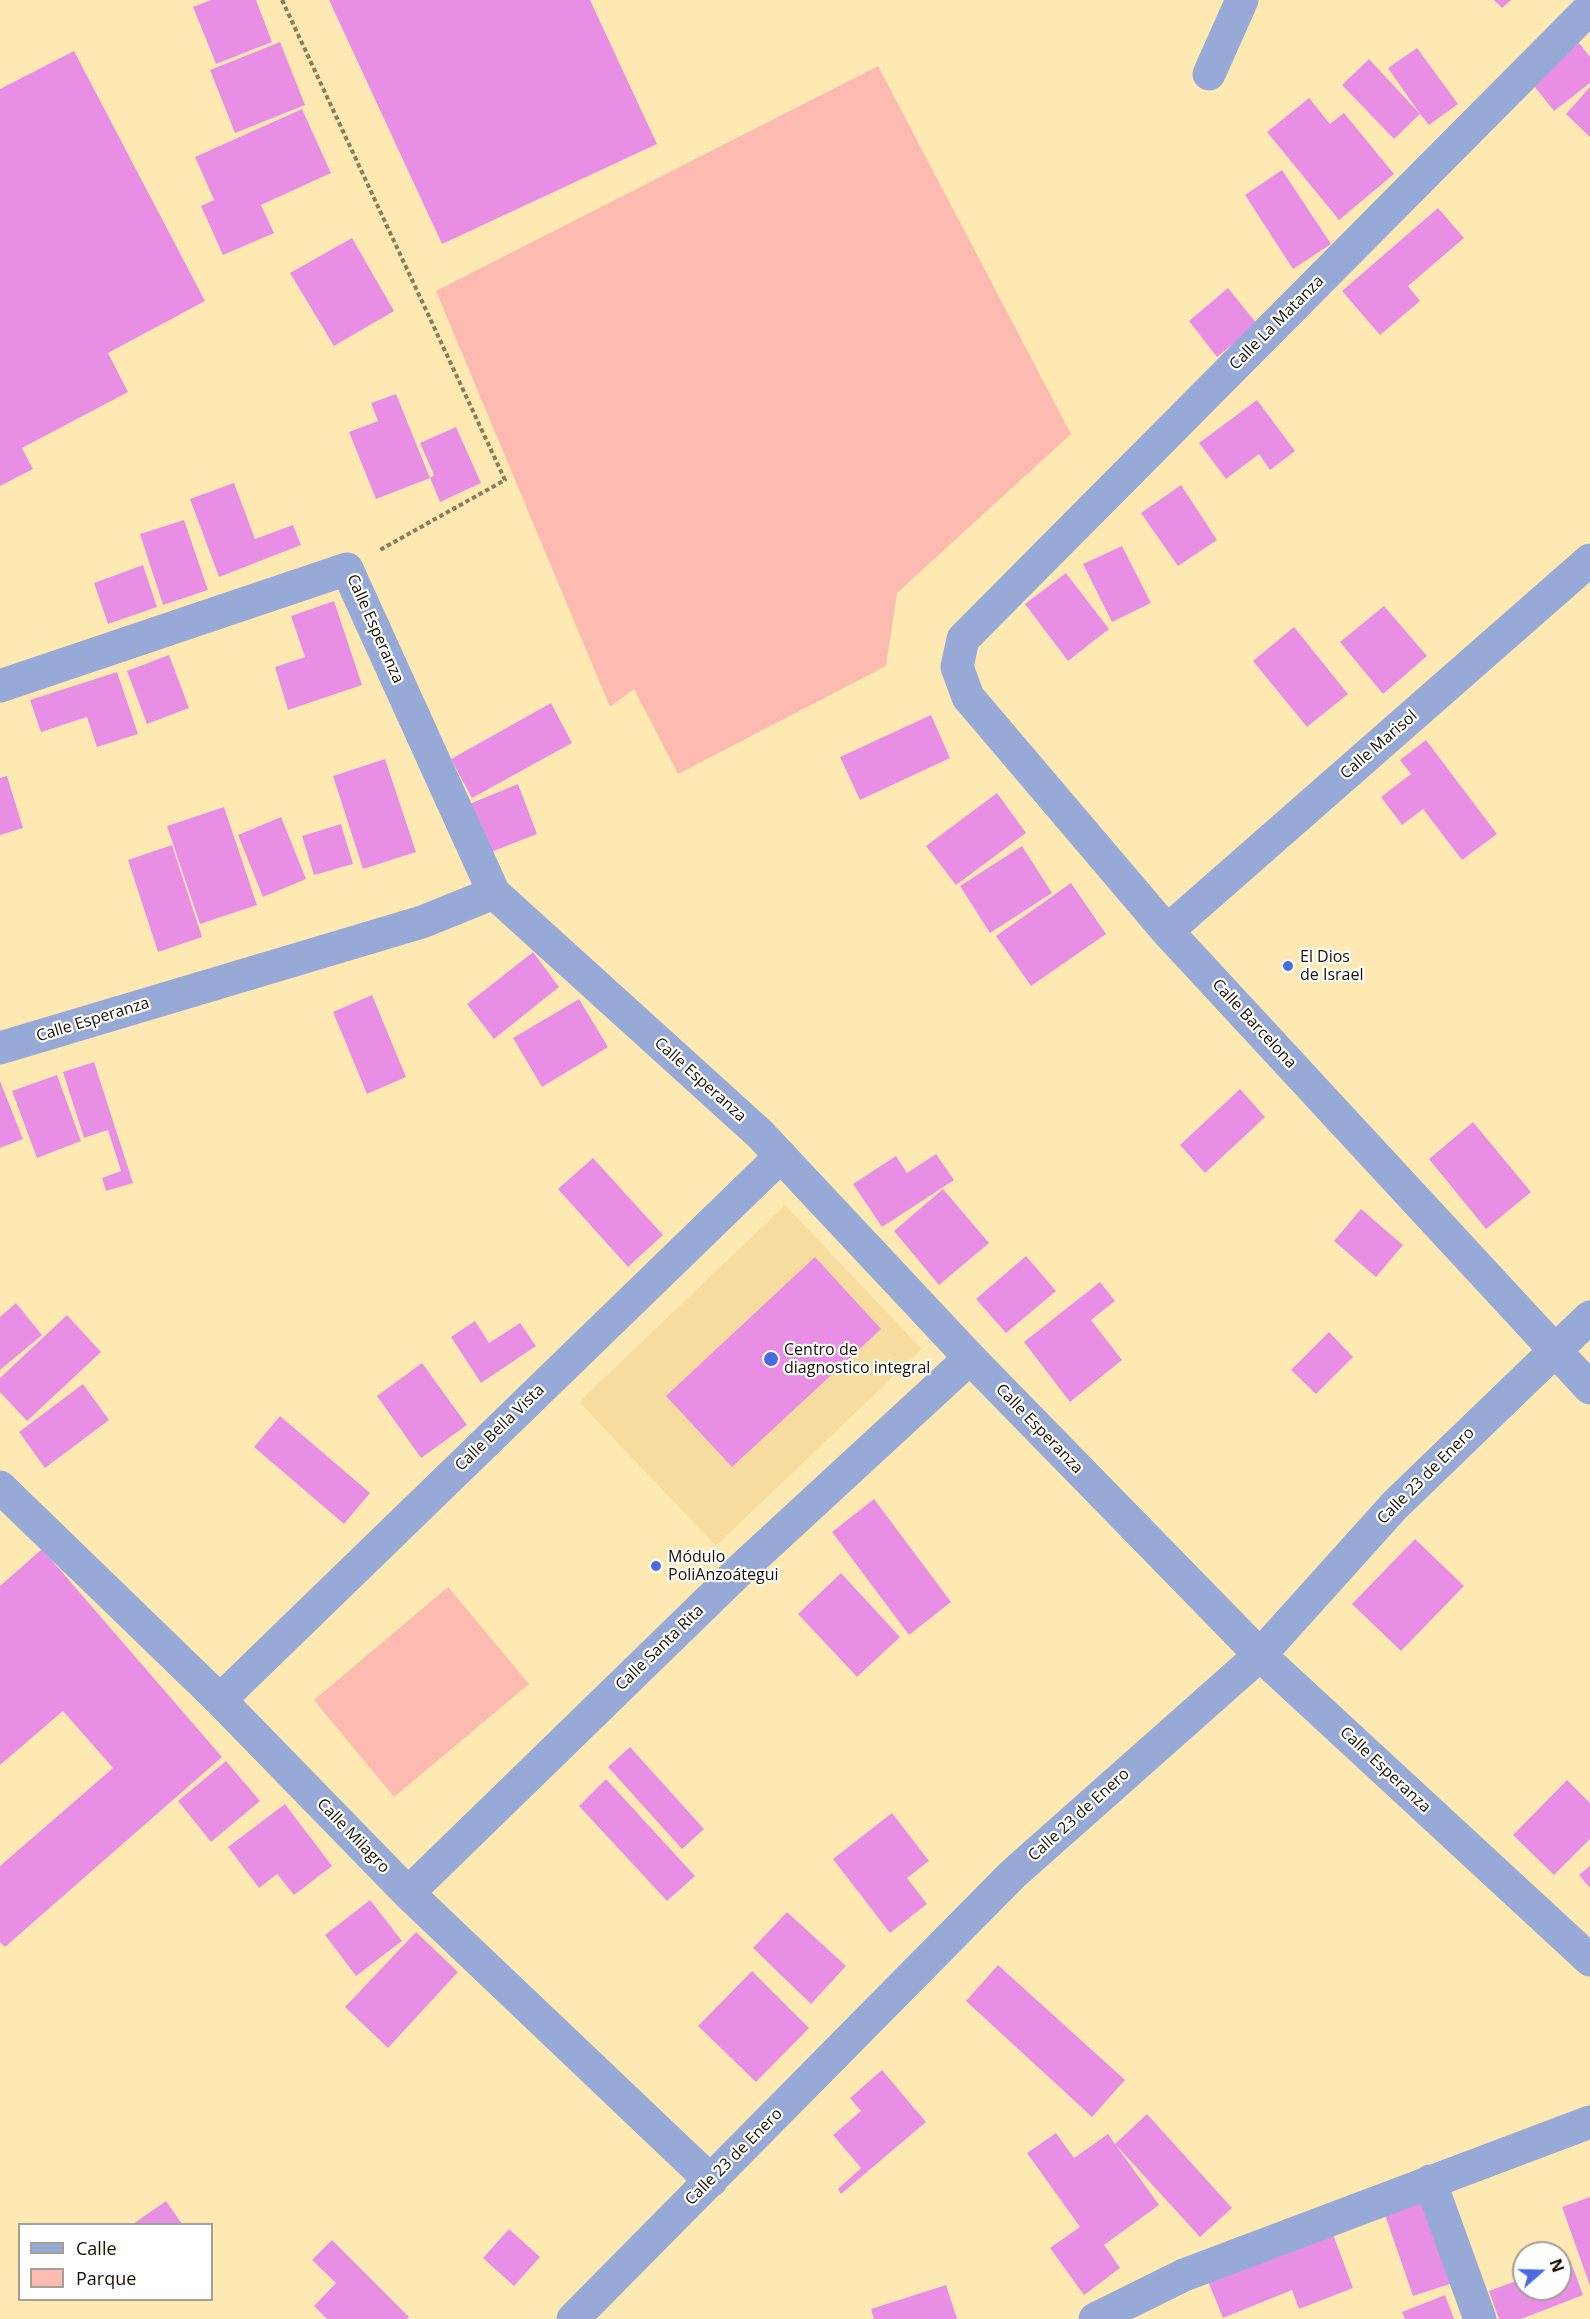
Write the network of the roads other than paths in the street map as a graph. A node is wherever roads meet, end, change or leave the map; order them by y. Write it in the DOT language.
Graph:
graph roads {
  1 [pos="1242,0"];
  2 [pos="1590,8"];
  3 [pos="1209,74"];
  4 [pos="1590,560"];
  5 [pos="963,639"];
  6 [pos="0,686"];
  7 [pos="494,893"];
  8 [pos="1167,931"];
  9 [pos="0,1048"];
  10 [pos="781,1156"];
  11 [pos="1590,1317"];
  12 [pos="1555,1350"];
  13 [pos="970,1358"];
  14 [pos="1590,1388"];
  15 [pos="0,1487"];
  16 [pos="1260,1655"];
  17 [pos="220,1700"];
  18 [pos="408,1893"];
  19 [pos="1590,1960"];
  20 [pos="1590,2122"];
  21 [pos="711,2181"];
  22 [pos="1430,2181"];
  23 [pos="573,2319"];
  24 [pos="1095,2319"];
  25 [pos="1480,2319"];
  1 -- 3 [label="street"];
  2 -- 5 [label="street, Calle La Matanza"];
  4 -- 8 [label="street, Calle Marisol"];
  5 -- 8 [label="street, Calle Barcelona"];
  6 -- 7 [label="street, Calle Esperanza"];
  7 -- 9 [label="street, Calle Esperanza"];
  7 -- 10 [label="street, Calle Esperanza"];
  8 -- 12 [label="street, Calle Barcelona"];
  10 -- 13 [label="street, Calle Esperanza"];
  10 -- 17 [label="street, Calle Bella Vista"];
  11 -- 12 [label="street, Calle 23 de Enero"];
  12 -- 14 [label="street, Calle Barcelona"];
  12 -- 16 [label="street, Calle 23 de Enero"];
  13 -- 16 [label="street, Calle Esperanza"];
  13 -- 18 [label="street, Calle Santa Rita"];
  15 -- 17 [label="street, Calle Milagro"];
  16 -- 19 [label="street, Calle Esperanza"];
  16 -- 21 [label="street, Calle 23 de Enero"];
  17 -- 18 [label="street, Calle Milagro"];
  18 -- 21 [label="street, Calle Milagro"];
  20 -- 22 [label="street"];
  21 -- 23 [label="street, Calle 23 de Enero"];
  22 -- 24 [label="street"];
  22 -- 25 [label="street"];
}
